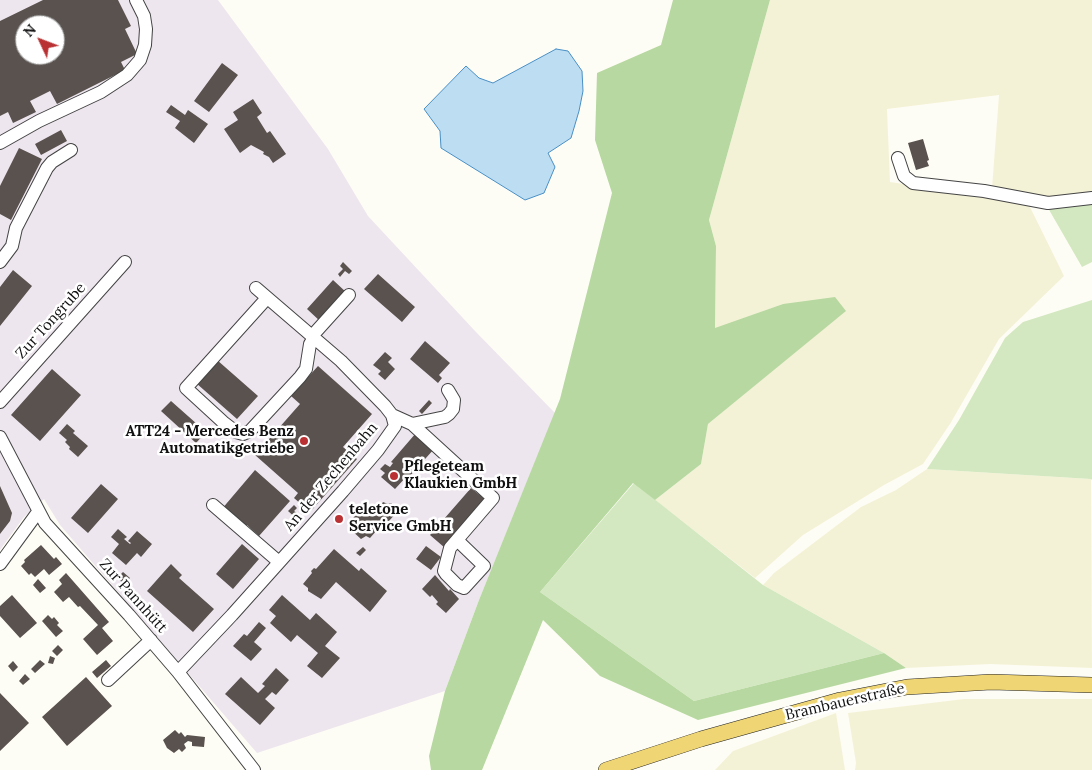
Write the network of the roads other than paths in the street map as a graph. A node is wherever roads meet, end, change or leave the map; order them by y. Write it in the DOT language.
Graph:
graph roads {
  1 [pos="136,0"];
  2 [pos="0,142"];
  3 [pos="71,150"];
  4 [pos="898,158"];
  5 [pos="1092,198"];
  6 [pos="0,262"];
  7 [pos="126,262"];
  8 [pos="256,288"];
  9 [pos="349,295"];
  10 [pos="267,298"];
  11 [pos="313,337"];
  12 [pos="448,390"];
  13 [pos="0,402"];
  14 [pos="392,415"];
  15 [pos="412,424"];
  16 [pos="0,437"];
  17 [pos="213,505"];
  18 [pos="38,512"];
  19 [pos="457,540"];
  20 [pos="279,562"];
  21 [pos="0,564"];
  22 [pos="151,640"];
  23 [pos="178,672"];
  24 [pos="108,680"];
  25 [pos="1092,685"];
  26 [pos="254,770"];
  27 [pos="606,770"];
  1 -- 2 [label="street"];
  3 -- 6 [label="street"];
  4 -- 5 [label="street"];
  7 -- 13 [label="street, Zur Tongrube"];
  8 -- 10 [label="street, An der Zechenbahn"];
  9 -- 11 [label="street"];
  10 -- 11 [label="street, An der Zechenbahn"];
  10 -- 11 [label="street"];
  11 -- 14 [label="street, An der Zechenbahn"];
  12 -- 15 [label="street"];
  14 -- 15 [label="street"];
  14 -- 20 [label="street, An der Zechenbahn"];
  15 -- 19 [label="street"];
  16 -- 18 [label="street, Zur Pannhütt"];
  17 -- 20 [label="street"];
  18 -- 21 [label="street"];
  18 -- 22 [label="street, Zur Pannhütt"];
  20 -- 23 [label="street, An der Zechenbahn"];
  22 -- 23 [label="street, Zur Pannhütt"];
  22 -- 24 [label="street"];
  23 -- 26 [label="street, Zur Pannhütt"];
  25 -- 27 [label="main road, Brambauerstraße"];
}
